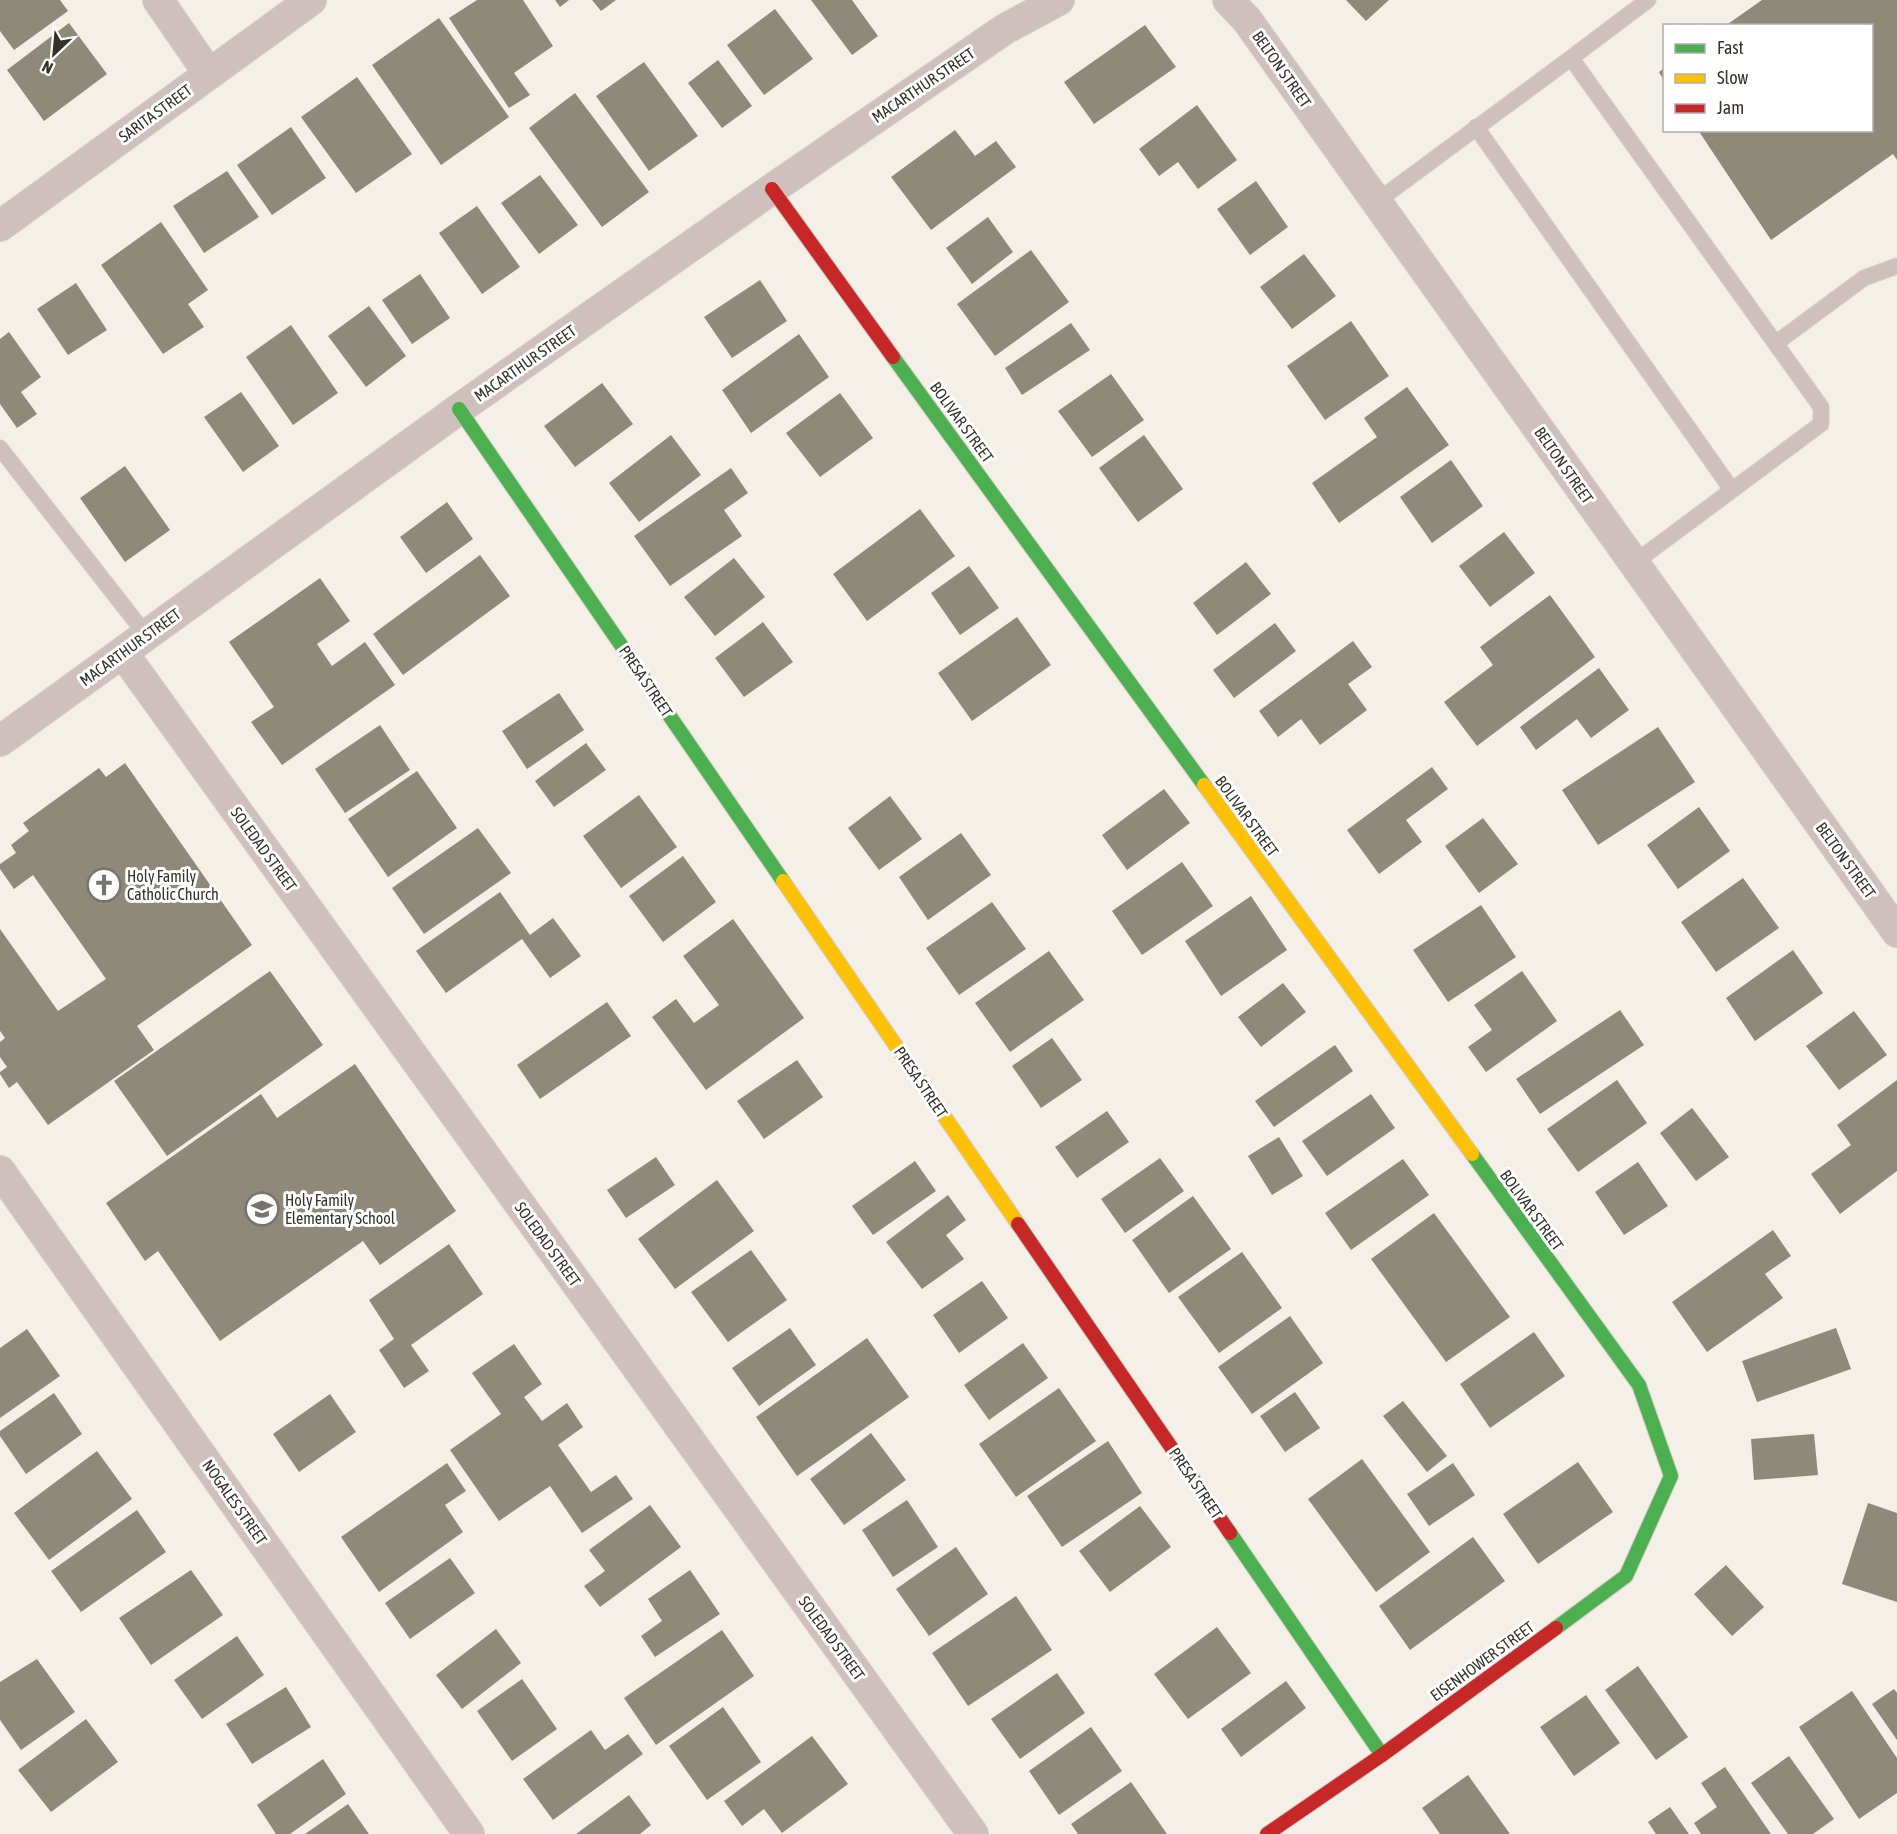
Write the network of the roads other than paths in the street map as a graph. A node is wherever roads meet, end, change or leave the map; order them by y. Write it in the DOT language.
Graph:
graph roads {
  1 [pos="158,0"];
  2 [pos="311,0"];
  3 [pos="1059,0"];
  4 [pos="1228,0"];
  5 [pos="1648,0"];
  6 [pos="1571,58"];
  7 [pos="210,74"];
  8 [pos="1476,128"];
  9 [pos="772,189"];
  10 [pos="1376,202"];
  11 [pos="0,226"];
  12 [pos="1897,266"];
  13 [pos="1776,343"];
  14 [pos="459,409"];
  15 [pos="0,448"];
  16 [pos="1732,490"];
  17 [pos="1634,563"];
  18 [pos="147,636"];
  19 [pos="123,653"];
  20 [pos="0,741"];
  21 [pos="1897,932"];
  22 [pos="0,1171"];
  23 [pos="1671,1476"];
  24 [pos="1382,1755"];
  25 [pos="469,1834"];
  26 [pos="973,1834"];
  27 [pos="1267,1834"];
  1 -- 7 [label="street"];
  2 -- 7 [label="street, SARITA STREET"];
  3 -- 9 [label="street, MACARTHUR STREET"];
  4 -- 10 [label="street, BELTON STREET"];
  5 -- 6 [label="lane"];
  6 -- 8 [label="lane"];
  6 -- 13 [label="lane"];
  7 -- 11 [label="street, SARITA STREET"];
  8 -- 10 [label="lane"];
  8 -- 16 [label="lane"];
  9 -- 14 [label="street, MACARTHUR STREET"];
  9 -- 23 [label="street, BOLIVAR STREET"];
  10 -- 17 [label="street, BELTON STREET"];
  12 -- 13 [label="lane"];
  13 -- 16 [label="lane"];
  14 -- 18 [label="street, MACARTHUR STREET"];
  14 -- 24 [label="street, PRESA STREET"];
  15 -- 18 [label="lane"];
  16 -- 17 [label="lane"];
  17 -- 21 [label="street, BELTON STREET"];
  18 -- 19 [label="street, MACARTHUR STREET"];
  19 -- 20 [label="street, MACARTHUR STREET"];
  19 -- 26 [label="street, SOLEDAD STREET"];
  22 -- 25 [label="street, NOGALES STREET"];
  23 -- 24 [label="street, EISENHOWER STREET"];
  24 -- 27 [label="street, EISENHOWER STREET"];
}
